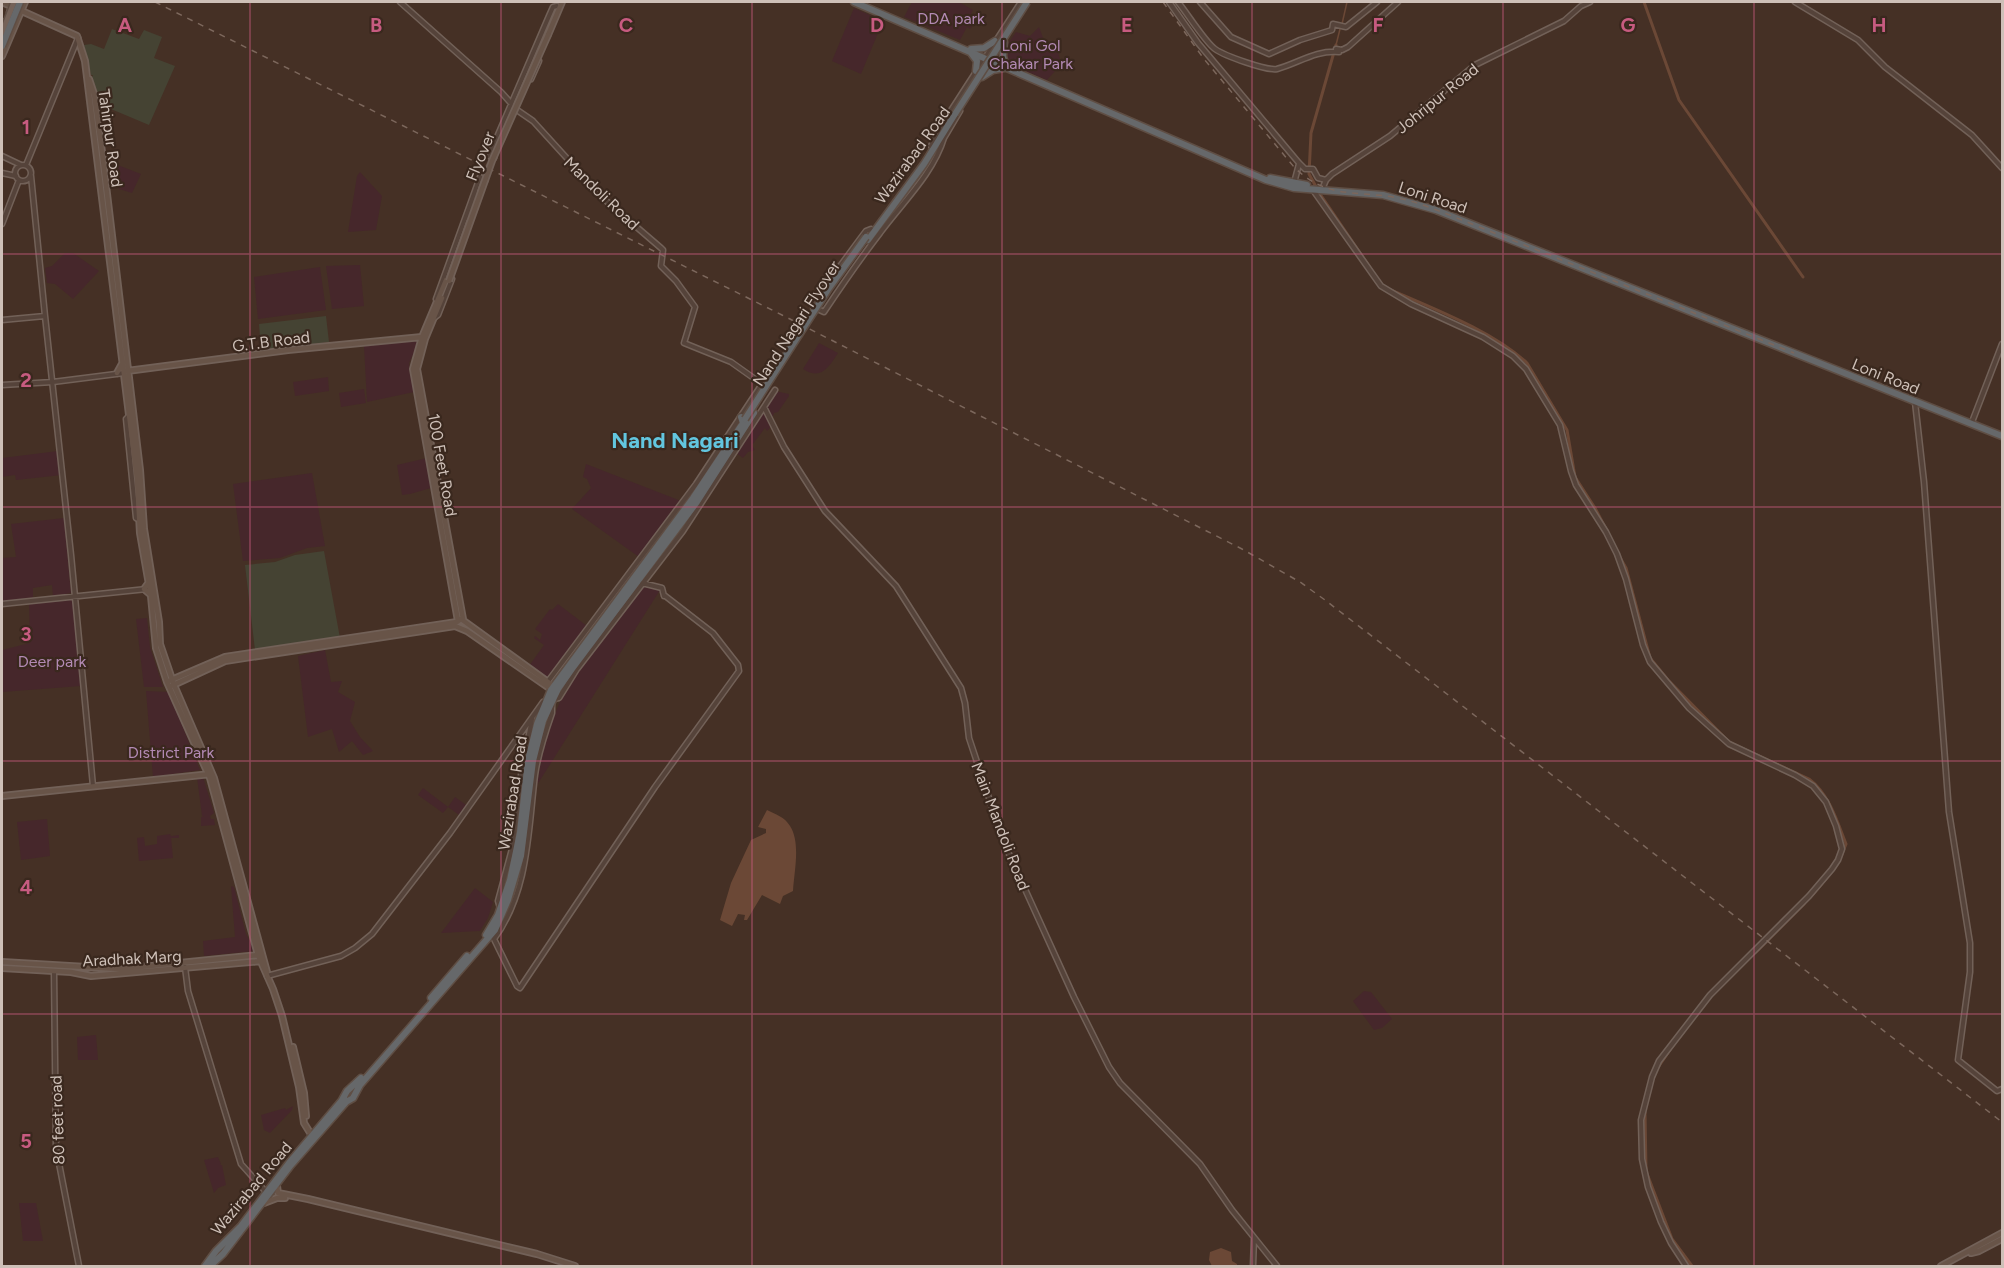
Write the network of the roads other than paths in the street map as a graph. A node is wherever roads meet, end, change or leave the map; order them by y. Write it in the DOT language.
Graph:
graph roads {
  1 [pos="2,2"];
  2 [pos="400,2"];
  3 [pos="854,2"];
  4 [pos="861,2"];
  5 [pos="1025,2"];
  6 [pos="1169,2"];
  7 [pos="1178,2"];
  8 [pos="1200,2"];
  9 [pos="1377,2"];
  10 [pos="1398,2"];
  11 [pos="1590,2"];
  12 [pos="1795,2"];
  13 [pos="17,4"];
  14 [pos="558,7"];
  15 [pos="2,28"];
  16 [pos="2,33"];
  17 [pos="79,37"];
  18 [pos="2,39"];
  19 [pos="994,43"];
  20 [pos="1002,45"];
  21 [pos="2,46"];
  22 [pos="2,51"];
  23 [pos="970,51"];
  24 [pos="2,56"];
  25 [pos="985,57"];
  26 [pos="993,60"];
  27 [pos="1005,66"];
  28 [pos="976,72"];
  29 [pos="982,77"];
  30 [pos="511,104"];
  31 [pos="517,110"];
  32 [pos="507,113"];
  33 [pos="514,116"];
  34 [pos="942,136"];
  35 [pos="935,148"];
  36 [pos="2,156"];
  37 [pos="1299,163"];
  38 [pos="24,165"];
  39 [pos="2002,168"];
  40 [pos="2,173"];
  41 [pos="31,176"];
  42 [pos="18,178"];
  43 [pos="1326,180"];
  44 [pos="1293,183"];
  45 [pos="1316,188"];
  46 [pos="1344,190"];
  47 [pos="2,225"];
  48 [pos="460,232"];
  49 [pos="467,235"];
  50 [pos="870,236"];
  51 [pos="437,306"];
  52 [pos="45,316"];
  53 [pos="432,318"];
  54 [pos="2,320"];
  55 [pos="120,321"];
  56 [pos="422,338"];
  57 [pos="2002,344"];
  58 [pos="123,363"];
  59 [pos="126,372"];
  60 [pos="117,373"];
  61 [pos="125,380"];
  62 [pos="53,381"];
  63 [pos="2,385"];
  64 [pos="775,390"];
  65 [pos="420,394"];
  66 [pos="1915,402"];
  67 [pos="764,407"];
  68 [pos="1972,422"];
  69 [pos="744,424"];
  70 [pos="129,432"];
  71 [pos="2002,435"];
  72 [pos="137,460"];
  73 [pos="142,520"];
  74 [pos="639,583"];
  75 [pos="151,586"];
  76 [pos="144,589"];
  77 [pos="75,595"];
  78 [pos="151,595"];
  79 [pos="2,604"];
  80 [pos="461,624"];
  81 [pos="181,681"];
  82 [pos="171,684"];
  83 [pos="551,692"];
  84 [pos="178,694"];
  85 [pos="532,719"];
  86 [pos="210,773"];
  87 [pos="93,785"];
  88 [pos="2,795"];
  89 [pos="518,878"];
  90 [pos="500,910"];
  91 [pos="492,935"];
  92 [pos="261,958"];
  93 [pos="2,962"];
  94 [pos="2,968"];
  95 [pos="185,968"];
  96 [pos="54,971"];
  97 [pos="118,971"];
  98 [pos="267,976"];
  99 [pos="2002,1089"];
  100 [pos="344,1101"];
  101 [pos="313,1135"];
  102 [pos="277,1186"];
  103 [pos="267,1192"];
  104 [pos="263,1203"];
  105 [pos="368,1215"];
  106 [pos="2002,1235"];
  107 [pos="1255,1237"];
  108 [pos="478,1241"];
  109 [pos="225,1246"];
  110 [pos="1972,1251"];
  111 [pos="79,1266"];
  112 [pos="205,1266"];
  113 [pos="210,1266"];
  114 [pos="567,1266"];
  115 [pos="575,1266"];
  116 [pos="1253,1266"];
  117 [pos="1277,1266"];
  118 [pos="1686,1266"];
  119 [pos="1941,1266"];
  120 [pos="1947,1266"];
  1 -- 13 [label="main road"];
  2 -- 30 [label="street, Mandoli Road"];
  3 -- 23 [label="highway, Loni Road"];
  4 -- 23 [label="highway, Loni Road"];
  5 -- 19 [label="street, Wazirabad Road"];
  5 -- 20 [label="street, Wazirabad Road"];
  5 -- 34 [label="highway, bridge"];
  6 -- 37 [label="street"];
  7 -- 10 [label="street"];
  8 -- 9 [label="street"];
  11 -- 43 [label="street, Johripur Road"];
  12 -- 39 [label="street"];
  13 -- 15 [label="main road"];
  13 -- 16 [label="main road, bridge"];
  13 -- 17 [label="main road"];
  13 -- 18 [label="highway, bridge"];
  13 -- 21 [label="highway, bridge"];
  13 -- 22 [label="main road, bridge"];
  13 -- 24 [label="main road"];
  14 -- 30 [label="street"];
  14 -- 31 [label="street"];
  14 -- 51 [label="main road, Flyover, bridge"];
  14 -- 51 [label="main road, Flyover, bridge"];
  17 -- 38 [label="street"];
  17 -- 55 [label="main road, Tahirpur Road"];
  19 -- 20 [label="street"];
  19 -- 23 [label="highway"];
  19 -- 25 [label="street, Wazirabad Road"];
  20 -- 26 [label="street, Wazirabad Road"];
  20 -- 27 [label="highway"];
  23 -- 25 [label="highway, Loni Road"];
  23 -- 28 [label="highway"];
  25 -- 26 [label="highway, Loni Road"];
  25 -- 28 [label="street, Wazirabad Road"];
  26 -- 27 [label="highway, Loni Road"];
  26 -- 29 [label="street, Wazirabad Road"];
  27 -- 29 [label="highway"];
  27 -- 44 [label="highway, Loni Road"];
  27 -- 45 [label="highway, Loni Road"];
  28 -- 35 [label="street, Wazirabad Road"];
  29 -- 34 [label="street, Wazirabad Road"];
  30 -- 31 [label="street, Mandoli Road"];
  30 -- 32 [label="street"];
  31 -- 33 [label="street"];
  31 -- 69 [label="street, Mandoli Road"];
  32 -- 33 [label="street"];
  32 -- 33 [label="street"];
  34 -- 35 [label="highway"];
  35 -- 50 [label="highway, Wazirabad Road"];
  35 -- 50 [label="highway, Wazirabad Road"];
  36 -- 38 [label="street"];
  37 -- 43 [label="street"];
  37 -- 44 [label="street"];
  38 -- 41 [label="street"];
  38 -- 42 [label="street"];
  40 -- 42 [label="street"];
  41 -- 42 [label="street"];
  41 -- 52 [label="street"];
  42 -- 47 [label="street"];
  43 -- 45 [label="street, Johripur Road"];
  44 -- 45 [label="highway, Loni Road"];
  45 -- 46 [label="highway, Loni Road"];
  45 -- 118 [label="street"];
  46 -- 66 [label="highway, Loni Road"];
  46 -- 68 [label="highway, Loni Road"];
  48 -- 49 [label="street"];
  48 -- 49 [label="street"];
  48 -- 49 [label="street"];
  48 -- 53 [label="street"];
  49 -- 53 [label="street"];
  50 -- 50 [label="street"];
  50 -- 69 [label="highway, Nand Nagari Flyover, bridge"];
  50 -- 69 [label="highway, Nand Nagari Flyover, bridge"];
  51 -- 53 [label="main road, Flyover"];
  52 -- 54 [label="street"];
  52 -- 62 [label="street"];
  53 -- 56 [label="main road, 100 Feet Road"];
  53 -- 65 [label="main road, 100 Feet Road"];
  55 -- 58 [label="main road, Tahirpur Road"];
  55 -- 59 [label="main road, Tahirpur Road"];
  56 -- 59 [label="main road, G.T.B Road"];
  56 -- 65 [label="main road, 100 Feet Road"];
  57 -- 68 [label="street"];
  58 -- 59 [label="main road, Tahirpur Road"];
  58 -- 60 [label="main road"];
  59 -- 60 [label="street"];
  59 -- 61 [label="main road, Tahirpur Road"];
  59 -- 72 [label="main road, Tahirpur Road"];
  60 -- 61 [label="main road"];
  60 -- 62 [label="street"];
  61 -- 70 [label="main road, Tahirpur Road"];
  62 -- 63 [label="street"];
  62 -- 77 [label="street"];
  64 -- 67 [label="street"];
  65 -- 80 [label="main road, 100 Feet Road"];
  66 -- 71 [label="highway, Loni Road"];
  66 -- 99 [label="street"];
  67 -- 69 [label="street"];
  67 -- 107 [label="street, Main Mandoli Road"];
  68 -- 71 [label="highway, Loni Road"];
  69 -- 74 [label="highway, Wazirabad Road"];
  69 -- 83 [label="highway, Wazirabad Road"];
  70 -- 72 [label="main road, Tahirpur Road"];
  70 -- 73 [label="street"];
  72 -- 73 [label="main road, Tahirpur Road"];
  73 -- 75 [label="main road, Tahirpur Road"];
  74 -- 83 [label="highway, Wazirabad Road"];
  74 -- 83 [label="street"];
  74 -- 91 [label="street"];
  75 -- 76 [label="main road"];
  75 -- 78 [label="main road, Tahirpur Road"];
  75 -- 82 [label="main road, Tahirpur Road"];
  76 -- 77 [label="street"];
  76 -- 78 [label="main road"];
  77 -- 79 [label="street"];
  77 -- 87 [label="street"];
  78 -- 82 [label="main road, Tahirpur Road"];
  80 -- 81 [label="main road"];
  80 -- 82 [label="main road"];
  80 -- 83 [label="main road"];
  81 -- 82 [label="main road"];
  81 -- 84 [label="main road"];
  82 -- 84 [label="main road"];
  82 -- 86 [label="main road"];
  83 -- 85 [label="street"];
  83 -- 89 [label="highway, Wazirabad Road"];
  83 -- 90 [label="highway, Wazirabad Road"];
  84 -- 86 [label="main road"];
  85 -- 90 [label="street"];
  85 -- 98 [label="street"];
  86 -- 87 [label="main road"];
  86 -- 92 [label="main road"];
  87 -- 88 [label="main road"];
  89 -- 90 [label="highway, Wazirabad Road"];
  89 -- 91 [label="street"];
  90 -- 91 [label="highway, Wazirabad Road"];
  91 -- 100 [label="highway, Wazirabad Road"];
  92 -- 95 [label="main road, Aradhak Marg"];
  92 -- 97 [label="main road, Aradhak Marg"];
  92 -- 98 [label="main road"];
  93 -- 97 [label="main road, Aradhak Marg"];
  94 -- 96 [label="main road, Aradhak Marg"];
  95 -- 97 [label="main road, Aradhak Marg"];
  95 -- 103 [label="street"];
  96 -- 97 [label="main road, Aradhak Marg"];
  96 -- 111 [label="street, 80 feet road"];
  98 -- 101 [label="main road"];
  100 -- 101 [label="highway, Wazirabad Road"];
  100 -- 102 [label="highway, Wazirabad Road"];
  101 -- 103 [label="highway, Wazirabad Road"];
  102 -- 104 [label="highway, Wazirabad Road"];
  102 -- 105 [label="main road"];
  103 -- 109 [label="highway, Wazirabad Road"];
  104 -- 105 [label="main road"];
  104 -- 109 [label="highway, Wazirabad Road"];
  105 -- 108 [label="main road"];
  106 -- 110 [label="main road"];
  107 -- 116 [label="street"];
  107 -- 117 [label="street, Main Mandoli Road"];
  108 -- 114 [label="main road"];
  108 -- 115 [label="main road"];
  109 -- 112 [label="highway, Wazirabad Road"];
  109 -- 113 [label="highway, Wazirabad Road"];
  110 -- 119 [label="main road"];
  110 -- 120 [label="main road"];
}
